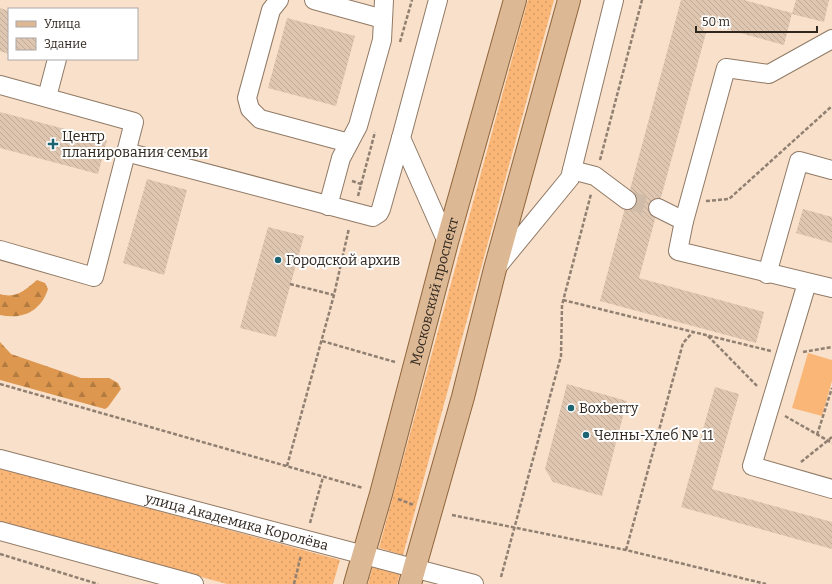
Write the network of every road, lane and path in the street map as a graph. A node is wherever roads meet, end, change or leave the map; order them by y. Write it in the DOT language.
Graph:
graph roads {
  1 [pos="279,0"];
  2 [pos="314,0"];
  3 [pos="384,0"];
  4 [pos="412,0"];
  5 [pos="438,0"];
  6 [pos="515,0"];
  7 [pos="569,0"];
  8 [pos="614,0"];
  9 [pos="642,0"];
  10 [pos="384,19"];
  11 [pos="832,39"];
  12 [pos="399,46"];
  13 [pos="57,60"];
  14 [pos="0,85"];
  15 [pos="47,98"];
  16 [pos="832,106"];
  17 [pos="376,130"];
  18 [pos="400,138"];
  19 [pos="349,143"];
  20 [pos="126,152"];
  21 [pos="572,170"];
  22 [pos="832,170"];
  23 [pos="595,176"];
  24 [pos="627,200"];
  25 [pos="689,203"];
  26 [pos="328,206"];
  27 [pos="658,208"];
  28 [pos="353,213"];
  29 [pos="684,221"];
  30 [pos="446,242"];
  31 [pos="0,250"];
  32 [pos="495,269"];
  33 [pos="767,274"];
  34 [pos="807,283"];
  35 [pos="290,284"];
  36 [pos="832,288"];
  37 [pos="334,295"];
  38 [pos="563,300"];
  39 [pos="693,332"];
  40 [pos="708,336"];
  41 [pos="322,341"];
  42 [pos="832,347"];
  43 [pos="786,355"];
  44 [pos="394,369"];
  45 [pos="0,384"];
  46 [pos="832,388"];
  47 [pos="770,408"];
  48 [pos="817,435"];
  49 [pos="832,437"];
  50 [pos="827,441"];
  51 [pos="832,443"];
  52 [pos="0,459"];
  53 [pos="287,466"];
  54 [pos="785,475"];
  55 [pos="323,477"];
  56 [pos="367,482"];
  57 [pos="832,489"];
  58 [pos="398,498"];
  59 [pos="417,506"];
  60 [pos="452,515"];
  61 [pos="309,527"];
  62 [pos="515,528"];
  63 [pos="0,531"];
  64 [pos="626,550"];
  65 [pos="0,554"];
  66 [pos="302,555"];
  67 [pos="363,555"];
  68 [pos="412,576"];
  69 [pos="501,577"];
  70 [pos="98,584"];
  71 [pos="194,584"];
  72 [pos="294,584"];
  73 [pos="355,584"];
  74 [pos="474,584"];
  75 [pos="766,584"];
  1 -- 19 [label="street"];
  2 -- 10 [label="street"];
  3 -- 10 [label="street"];
  4 -- 12 [label="path"];
  5 -- 18 [label="street"];
  6 -- 30 [label="main road, Московский проспект"];
  7 -- 32 [label="main road"];
  8 -- 21 [label="street"];
  9 -- 23 [label="path"];
  10 -- 19 [label="street"];
  11 -- 25 [label="street"];
  13 -- 15 [label="street"];
  14 -- 15 [label="street"];
  15 -- 20 [label="street"];
  16 -- 25 [label="path"];
  17 -- 28 [label="path"];
  18 -- 28 [label="street"];
  18 -- 30 [label="street"];
  19 -- 26 [label="street"];
  20 -- 26 [label="street"];
  20 -- 31 [label="street"];
  21 -- 23 [label="street"];
  21 -- 32 [label="street"];
  22 -- 33 [label="street"];
  23 -- 24 [label="street"];
  23 -- 38 [label="path"];
  25 -- 29 [label="street"];
  26 -- 28 [label="street"];
  27 -- 29 [label="street"];
  28 -- 37 [label="path"];
  29 -- 33 [label="street"];
  30 -- 67 [label="main road, Московский проспект"];
  32 -- 68 [label="main road"];
  33 -- 34 [label="street"];
  34 -- 36 [label="street"];
  34 -- 43 [label="street"];
  35 -- 37 [label="path"];
  37 -- 41 [label="path"];
  38 -- 39 [label="path"];
  38 -- 62 [label="path"];
  39 -- 40 [label="path"];
  39 -- 64 [label="path"];
  40 -- 43 [label="path"];
  40 -- 47 [label="path"];
  41 -- 44 [label="path"];
  41 -- 53 [label="path"];
  42 -- 43 [label="path"];
  43 -- 47 [label="street"];
  45 -- 53 [label="path"];
  46 -- 48 [label="path"];
  47 -- 48 [label="path"];
  47 -- 54 [label="street"];
  48 -- 50 [label="path"];
  49 -- 50 [label="path"];
  50 -- 51 [label="path"];
  50 -- 54 [label="path"];
  52 -- 67 [label="street, улица Академика Королёва"];
  53 -- 55 [label="path"];
  54 -- 57 [label="street"];
  55 -- 56 [label="path"];
  55 -- 61 [label="path"];
  58 -- 59 [label="path"];
  60 -- 62 [label="path"];
  62 -- 64 [label="path"];
  62 -- 69 [label="path"];
  63 -- 71 [label="street"];
  64 -- 75 [label="path"];
  65 -- 70 [label="path"];
  66 -- 72 [label="path"];
  67 -- 68 [label="street, улица Академика Королёва"];
  67 -- 73 [label="main road, Московский проспект"];
  68 -- 74 [label="street, улица Академика Королёва"];
}
